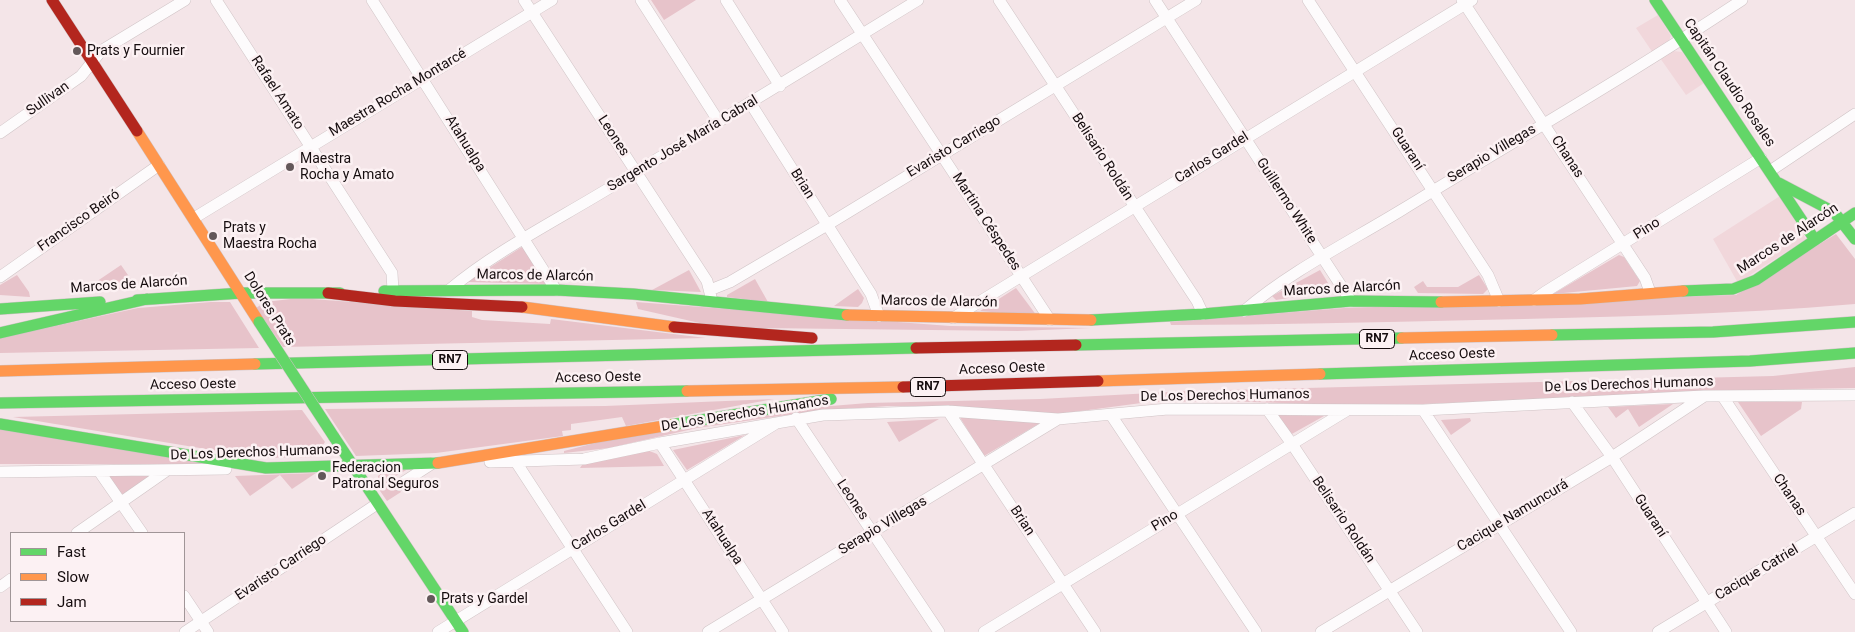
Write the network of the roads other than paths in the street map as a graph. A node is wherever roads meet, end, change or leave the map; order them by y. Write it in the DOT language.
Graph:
graph roads {
  1 [pos="52,0"];
  2 [pos="185,0"];
  3 [pos="216,0"];
  4 [pos="372,0"];
  5 [pos="524,0"];
  6 [pos="552,0"];
  7 [pos="641,0"];
  8 [pos="726,0"];
  9 [pos="840,0"];
  10 [pos="918,0"];
  11 [pos="998,0"];
  12 [pos="1155,0"];
  13 [pos="1196,0"];
  14 [pos="1308,0"];
  15 [pos="1655,0"];
  16 [pos="1742,0"];
  17 [pos="1466,1"];
  18 [pos="532,12"];
  19 [pos="1167,18"];
  20 [pos="862,34"];
  21 [pos="1682,40"];
  22 [pos="92,62"];
  23 [pos="1355,71"];
  24 [pos="424,78"];
  25 [pos="780,86"];
  26 [pos="1056,86"];
  27 [pos="752,104"];
  28 [pos="1855,114"];
  29 [pos="719,122"];
  30 [pos="1544,123"];
  31 [pos="0,133"];
  32 [pos="1244,138"];
  33 [pos="311,146"];
  34 [pos="941,154"];
  35 [pos="1761,158"];
  36 [pos="159,165"];
  37 [pos="636,171"];
  38 [pos="1770,171"];
  39 [pos="1777,182"];
  40 [pos="1434,190"];
  41 [pos="1134,206"];
  42 [pos="1855,214"];
  43 [pos="194,218"];
  44 [pos="1843,221"];
  45 [pos="828,225"];
  46 [pos="525,239"];
  47 [pos="1855,239"];
  48 [pos="1815,240"];
  49 [pos="1623,244"];
  50 [pos="1323,258"];
  51 [pos="1020,274"];
  52 [pos="0,276"];
  53 [pos="449,290"];
  54 [pos="556,290"];
  55 [pos="393,291"];
  56 [pos="1650,292"];
  57 [pos="242,293"];
  58 [pos="328,293"];
  59 [pos="711,295"];
  60 [pos="147,299"];
  61 [pos="1534,300"];
  62 [pos="1351,301"];
  63 [pos="1499,301"];
  64 [pos="0,309"];
  65 [pos="1244,311"];
  66 [pos="1203,314"];
  67 [pos="879,316"];
  68 [pos="953,318"];
  69 [pos="1050,320"];
  70 [pos="1855,322"];
  71 [pos="0,333"];
  72 [pos="899,348"];
  73 [pos="1855,353"];
  74 [pos="0,371"];
  75 [pos="903,387"];
  76 [pos="1704,396"];
  77 [pos="1855,396"];
  78 [pos="1723,397"];
  79 [pos="1572,402"];
  80 [pos="0,403"];
  81 [pos="948,410"];
  82 [pos="1266,410"];
  83 [pos="1346,410"];
  84 [pos="1423,410"];
  85 [pos="1111,415"];
  86 [pos="796,418"];
  87 [pos="1058,420"];
  88 [pos="780,421"];
  89 [pos="0,424"];
  90 [pos="660,442"];
  91 [pos="1292,444"];
  92 [pos="1612,457"];
  93 [pos="516,462"];
  94 [pos="436,463"];
  95 [pos="352,465"];
  96 [pos="984,465"];
  97 [pos="266,468"];
  98 [pos="99,471"];
  99 [pos="166,471"];
  100 [pos="0,472"];
  101 [pos="685,480"];
  102 [pos="399,485"];
  103 [pos="121,503"];
  104 [pos="377,504"];
  105 [pos="1178,513"];
  106 [pos="1855,513"];
  107 [pos="1499,525"];
  108 [pos="78,532"];
  109 [pos="141,532"];
  110 [pos="874,532"];
  111 [pos="1817,536"];
  112 [pos="573,548"];
  113 [pos="1064,583"];
  114 [pos="1389,590"];
  115 [pos="1855,594"];
  116 [pos="185,597"];
  117 [pos="762,600"];
  118 [pos="1707,604"];
  119 [pos="455,620"];
  120 [pos="201,621"];
  121 [pos="185,632"];
  122 [pos="208,632"];
  123 [pos="438,632"];
  124 [pos="463,632"];
  125 [pos="626,632"];
  126 [pos="708,632"];
  127 [pos="783,632"];
  128 [pos="939,632"];
  129 [pos="984,632"];
  130 [pos="1096,632"];
  131 [pos="1256,632"];
  132 [pos="1321,632"];
  133 [pos="1417,632"];
  134 [pos="1571,632"];
  135 [pos="1658,632"];
  136 [pos="1726,632"];
  1 -- 22 [label="main road, Dolores Prats"];
  2 -- 22 [label="street, Sullivan"];
  3 -- 33 [label="street, Rafael Amato"];
  4 -- 24 [label="street, Atahualpa"];
  5 -- 18 [label="street, Leones"];
  6 -- 18 [label="street, Maestra Rocha Montarcé"];
  7 -- 29 [label="street"];
  8 -- 25 [label="street"];
  9 -- 20 [label="street, Martina Céspedes"];
  10 -- 20 [label="street, Sargento José María Cabral"];
  11 -- 26 [label="street, Belisario Roldán"];
  12 -- 19 [label="street, Guillermo White"];
  13 -- 19 [label="street, Evaristo Carriego"];
  14 -- 23 [label="street, Guaraní"];
  15 -- 21 [label="main road, Capitán Claudio Rosales"];
  16 -- 21 [label="street, Serapio Villegas"];
  17 -- 23 [label="street, Carlos Gardel"];
  17 -- 30 [label="street, Chanas"];
  18 -- 24 [label="street, Maestra Rocha Montarcé"];
  18 -- 37 [label="street, Leones"];
  19 -- 26 [label="street, Evaristo Carriego"];
  19 -- 32 [label="street, Guillermo White"];
  20 -- 25 [label="street, Sargento José María Cabral"];
  20 -- 34 [label="street, Martina Céspedes"];
  21 -- 30 [label="street, Serapio Villegas"];
  21 -- 35 [label="main road, Capitán Claudio Rosales"];
  22 -- 31 [label="street, Sullivan"];
  22 -- 36 [label="main road, Dolores Prats"];
  23 -- 32 [label="street, Carlos Gardel"];
  23 -- 40 [label="street, Guaraní"];
  24 -- 33 [label="street, Maestra Rocha Montarcé"];
  24 -- 46 [label="street, Atahualpa"];
  25 -- 27 [label="street, Sargento José María Cabral"];
  26 -- 34 [label="street, Evaristo Carriego"];
  26 -- 41 [label="street, Belisario Roldán"];
  27 -- 29 [label="street, Sargento José María Cabral"];
  27 -- 45 [label="street, Brian"];
  28 -- 38 [label="street"];
  29 -- 37 [label="street, Sargento José María Cabral"];
  30 -- 40 [label="street, Serapio Villegas"];
  30 -- 49 [label="street, Chanas"];
  32 -- 41 [label="street, Carlos Gardel"];
  32 -- 50 [label="street, Guillermo White"];
  33 -- 43 [label="street, Maestra Rocha Montarcé"];
  33 -- 55 [label="street, Rafael Amato"];
  34 -- 45 [label="street, Evaristo Carriego"];
  34 -- 51 [label="street, Martina Céspedes"];
  35 -- 38 [label="main road, Capitán Claudio Rosales"];
  35 -- 49 [label="street, Pino"];
  36 -- 43 [label="main road, Dolores Prats"];
  36 -- 52 [label="street, Francisco Beiró"];
  37 -- 46 [label="street, Sargento José María Cabral"];
  37 -- 59 [label="street, Leones"];
  38 -- 39 [label="main road, Capitán Claudio Rosales"];
  39 -- 44 [label="main road"];
  39 -- 48 [label="main road, Capitán Claudio Rosales"];
  40 -- 50 [label="street, Serapio Villegas"];
  40 -- 63 [label="street, Guaraní"];
  41 -- 51 [label="street, Carlos Gardel"];
  41 -- 66 [label="street, Belisario Roldán"];
  42 -- 44 [label="main road, Marcos de Alarcón"];
  43 -- 57 [label="main road, Dolores Prats"];
  44 -- 47 [label="main road"];
  44 -- 48 [label="main road, Marcos de Alarcón"];
  45 -- 59 [label="street, Evaristo Carriego"];
  45 -- 67 [label="street, Brian"];
  46 -- 53 [label="street, Sargento José María Cabral"];
  46 -- 54 [label="street, Atahualpa"];
  48 -- 56 [label="main road, Marcos de Alarcón"];
  49 -- 56 [label="street, Chanas"];
  49 -- 61 [label="street, Pino"];
  50 -- 62 [label="street, Guillermo White"];
  50 -- 65 [label="street, Serapio Villegas"];
  51 -- 68 [label="street, Carlos Gardel"];
  51 -- 69 [label="street, Martina Céspedes"];
  53 -- 54 [label="main road, Marcos de Alarcón"];
  53 -- 55 [label="main road, Marcos de Alarcón"];
  54 -- 59 [label="main road, Marcos de Alarcón"];
  55 -- 58 [label="main road, Marcos de Alarcón"];
  56 -- 61 [label="main road, Marcos de Alarcón"];
  57 -- 58 [label="main road, Marcos de Alarcón"];
  57 -- 60 [label="main road, Marcos de Alarcón"];
  57 -- 95 [label="main road, Dolores Prats, bridge"];
  58 -- 72 [label="main road"];
  59 -- 67 [label="main road, Marcos de Alarcón"];
  60 -- 64 [label="main road, Marcos de Alarcón"];
  60 -- 71 [label="main road"];
  61 -- 63 [label="main road, Marcos de Alarcón"];
  62 -- 63 [label="main road, Marcos de Alarcón"];
  62 -- 65 [label="main road, Marcos de Alarcón"];
  65 -- 66 [label="main road, Marcos de Alarcón"];
  66 -- 69 [label="main road, Marcos de Alarcón"];
  67 -- 68 [label="main road, Marcos de Alarcón"];
  68 -- 69 [label="main road, Marcos de Alarcón"];
  70 -- 72 [label="main road, Acceso Oeste / RN7"];
  72 -- 74 [label="main road, Acceso Oeste / RN7"];
  73 -- 75 [label="main road, Acceso Oeste / RN7"];
  75 -- 80 [label="main road, Acceso Oeste / RN7"];
  75 -- 94 [label="main road"];
  76 -- 78 [label="street, De Los Derechos Humanos"];
  76 -- 79 [label="street, De Los Derechos Humanos"];
  76 -- 92 [label="street, Cacique Namuncurá"];
  77 -- 78 [label="street, De Los Derechos Humanos"];
  78 -- 111 [label="street, Chanas"];
  79 -- 84 [label="street, De Los Derechos Humanos"];
  79 -- 92 [label="street, Guaraní"];
  81 -- 86 [label="street, De Los Derechos Humanos"];
  81 -- 87 [label="street, De Los Derechos Humanos"];
  81 -- 96 [label="street, Brian"];
  82 -- 83 [label="street, De Los Derechos Humanos"];
  82 -- 85 [label="street, De Los Derechos Humanos"];
  82 -- 91 [label="street, Belisario Roldán"];
  83 -- 84 [label="street, De Los Derechos Humanos"];
  83 -- 91 [label="street, Pino"];
  84 -- 107 [label="street"];
  85 -- 87 [label="street, De Los Derechos Humanos"];
  85 -- 105 [label="street"];
  86 -- 88 [label="street, De Los Derechos Humanos"];
  86 -- 110 [label="street, Leones"];
  87 -- 96 [label="street, Serapio Villegas"];
  88 -- 90 [label="street, De Los Derechos Humanos"];
  88 -- 101 [label="street, Carlos Gardel"];
  89 -- 97 [label="main road"];
  90 -- 93 [label="street, De Los Derechos Humanos"];
  90 -- 101 [label="street, Atahualpa"];
  91 -- 105 [label="street, Pino"];
  91 -- 114 [label="street, Belisario Roldán"];
  92 -- 107 [label="street, Cacique Namuncurá"];
  92 -- 118 [label="street, Guaraní"];
  93 -- 94 [label="street, De Los Derechos Humanos"];
  93 -- 112 [label="street"];
  94 -- 95 [label="main road, De Los Derechos Humanos"];
  94 -- 102 [label="street"];
  95 -- 97 [label="main road, De Los Derechos Humanos"];
  95 -- 104 [label="main road, Dolores Prats"];
  96 -- 110 [label="street, Serapio Villegas"];
  96 -- 113 [label="street, Brian"];
  97 -- 99 [label="street, De Los Derechos Humanos"];
  98 -- 99 [label="street, De Los Derechos Humanos"];
  98 -- 100 [label="street, De Los Derechos Humanos"];
  98 -- 103 [label="street"];
  99 -- 103 [label="street"];
  101 -- 112 [label="street, Carlos Gardel"];
  101 -- 117 [label="street, Atahualpa"];
  103 -- 108 [label="street"];
  103 -- 109 [label="street"];
  104 -- 119 [label="main road, Dolores Prats"];
  104 -- 120 [label="street, Evaristo Carriego"];
  105 -- 113 [label="street, Pino"];
  105 -- 131 [label="street"];
  106 -- 111 [label="street, Cacique Catriel"];
  107 -- 114 [label="street, Cacique Namuncurá"];
  107 -- 134 [label="street"];
  110 -- 117 [label="street, Serapio Villegas"];
  110 -- 128 [label="street, Leones"];
  111 -- 115 [label="street, Chanas"];
  111 -- 118 [label="street, Cacique Catriel"];
  112 -- 119 [label="street, Carlos Gardel"];
  112 -- 125 [label="street"];
  113 -- 129 [label="street, Pino"];
  113 -- 130 [label="street, Brian"];
  114 -- 132 [label="street, Cacique Namuncurá"];
  114 -- 133 [label="street, Belisario Roldán"];
  116 -- 120 [label="street"];
  117 -- 126 [label="street, Serapio Villegas"];
  117 -- 127 [label="street, Atahualpa"];
  118 -- 135 [label="street, Cacique Catriel"];
  118 -- 136 [label="street, Guaraní"];
  119 -- 123 [label="street, Carlos Gardel"];
  119 -- 124 [label="main road, Dolores Prats"];
  120 -- 121 [label="street, Evaristo Carriego"];
  120 -- 122 [label="street"];
}
